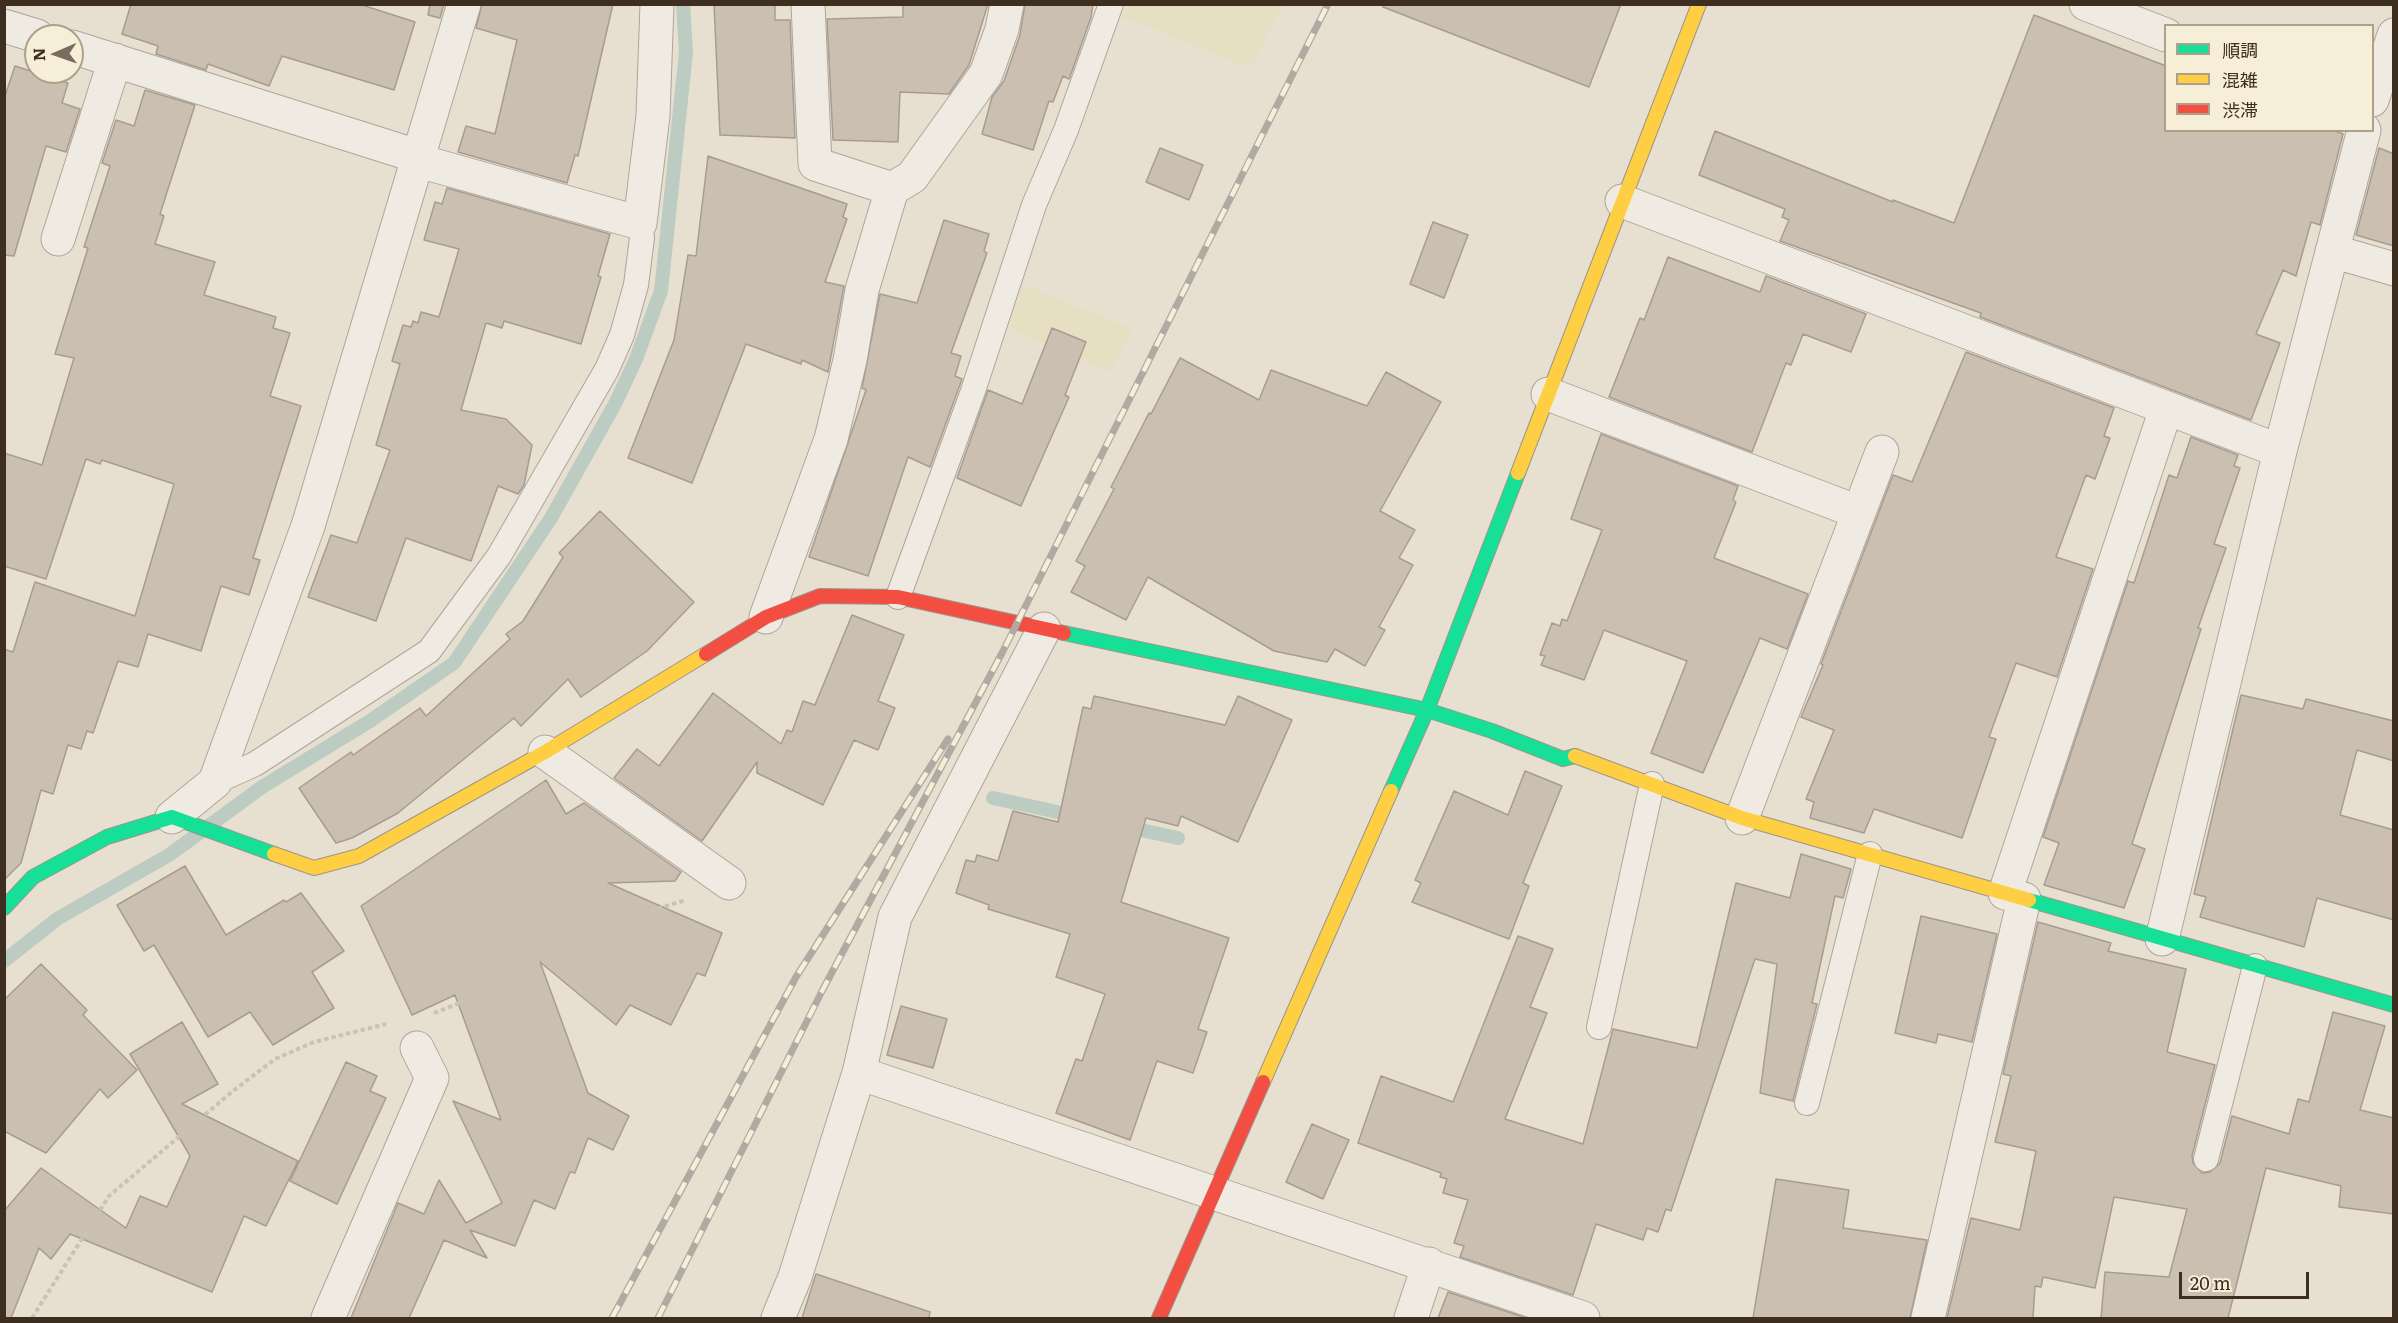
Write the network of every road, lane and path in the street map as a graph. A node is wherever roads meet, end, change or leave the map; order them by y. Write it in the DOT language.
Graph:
graph roads {
  1 [pos="464,4"];
  2 [pos="657,4"];
  3 [pos="808,4"];
  4 [pos="1007,4"];
  5 [pos="1111,4"];
  6 [pos="1699,4"];
  7 [pos="2086,4"];
  8 [pos="4,26"];
  9 [pos="24,32"];
  10 [pos="2164,34"];
  11 [pos="2394,35"];
  12 [pos="84,51"];
  13 [pos="115,60"];
  14 [pos="2374,97"];
  15 [pos="2363,132"];
  16 [pos="419,159"];
  17 [pos="892,189"];
  18 [pos="1622,201"];
  19 [pos="640,223"];
  20 [pos="58,239"];
  21 [pos="2332,251"];
  22 [pos="2394,269"];
  23 [pos="1548,394"];
  24 [pos="2166,409"];
  25 [pos="1882,452"];
  26 [pos="2280,452"];
  27 [pos="1858,512"];
  28 [pos="898,597"];
  29 [pos="766,617"];
  30 [pos="1044,628"];
  31 [pos="1427,710"];
  32 [pos="545,752"];
  33 [pos="215,782"];
  34 [pos="1652,784"];
  35 [pos="1742,818"];
  36 [pos="179,819"];
  37 [pos="1870,854"];
  38 [pos="729,883"];
  39 [pos="2014,896"];
  40 [pos="4,908"];
  41 [pos="2162,939"];
  42 [pos="2255,966"];
  43 [pos="2394,1005"];
  44 [pos="425,1016"];
  45 [pos="394,1022"];
  46 [pos="1599,1027"];
  47 [pos="417,1048"];
  48 [pos="859,1073"];
  49 [pos="1807,1103"];
  50 [pos="2206,1159"];
  51 [pos="1216,1194"];
  52 [pos="1429,1264"];
  53 [pos="32,1318"];
  54 [pos="328,1318"];
  55 [pos="778,1318"];
  56 [pos="1159,1318"];
  57 [pos="1411,1318"];
  58 [pos="1583,1318"];
  59 [pos="1928,1318"];
  1 -- 16 [label="street"];
  2 -- 19 [label="street"];
  3 -- 17 [label="street"];
  4 -- 17 [label="street"];
  5 -- 28 [label="lane"];
  6 -- 18 [label="street"];
  7 -- 10 [label="street"];
  8 -- 9 [label="street"];
  11 -- 14 [label="street"];
  12 -- 13 [label="street"];
  13 -- 16 [label="street"];
  13 -- 20 [label="street"];
  15 -- 21 [label="street"];
  16 -- 19 [label="street"];
  16 -- 33 [label="street"];
  17 -- 29 [label="street"];
  18 -- 23 [label="street"];
  18 -- 24 [label="street"];
  19 -- 33 [label="lane"];
  21 -- 22 [label="street"];
  21 -- 26 [label="street"];
  23 -- 27 [label="street"];
  23 -- 31 [label="street"];
  24 -- 26 [label="street"];
  24 -- 39 [label="street"];
  25 -- 27 [label="street"];
  26 -- 41 [label="street"];
  27 -- 35 [label="street"];
  28 -- 29 [label="street"];
  28 -- 30 [label="street"];
  29 -- 32 [label="street"];
  30 -- 31 [label="street"];
  30 -- 48 [label="street"];
  31 -- 34 [label="street"];
  31 -- 51 [label="street"];
  32 -- 36 [label="street"];
  32 -- 38 [label="street"];
  33 -- 36 [label="street"];
  34 -- 35 [label="street"];
  34 -- 46 [label="lane"];
  35 -- 37 [label="street"];
  36 -- 40 [label="street"];
  37 -- 39 [label="street"];
  37 -- 49 [label="lane"];
  38 -- 44 [label="path"];
  39 -- 41 [label="street"];
  39 -- 59 [label="street"];
  41 -- 42 [label="street"];
  42 -- 43 [label="street"];
  42 -- 50 [label="lane"];
  45 -- 53 [label="path"];
  47 -- 54 [label="street"];
  48 -- 51 [label="street"];
  48 -- 55 [label="street"];
  51 -- 52 [label="street"];
  51 -- 56 [label="street"];
  52 -- 57 [label="street"];
  52 -- 58 [label="street"];
}
